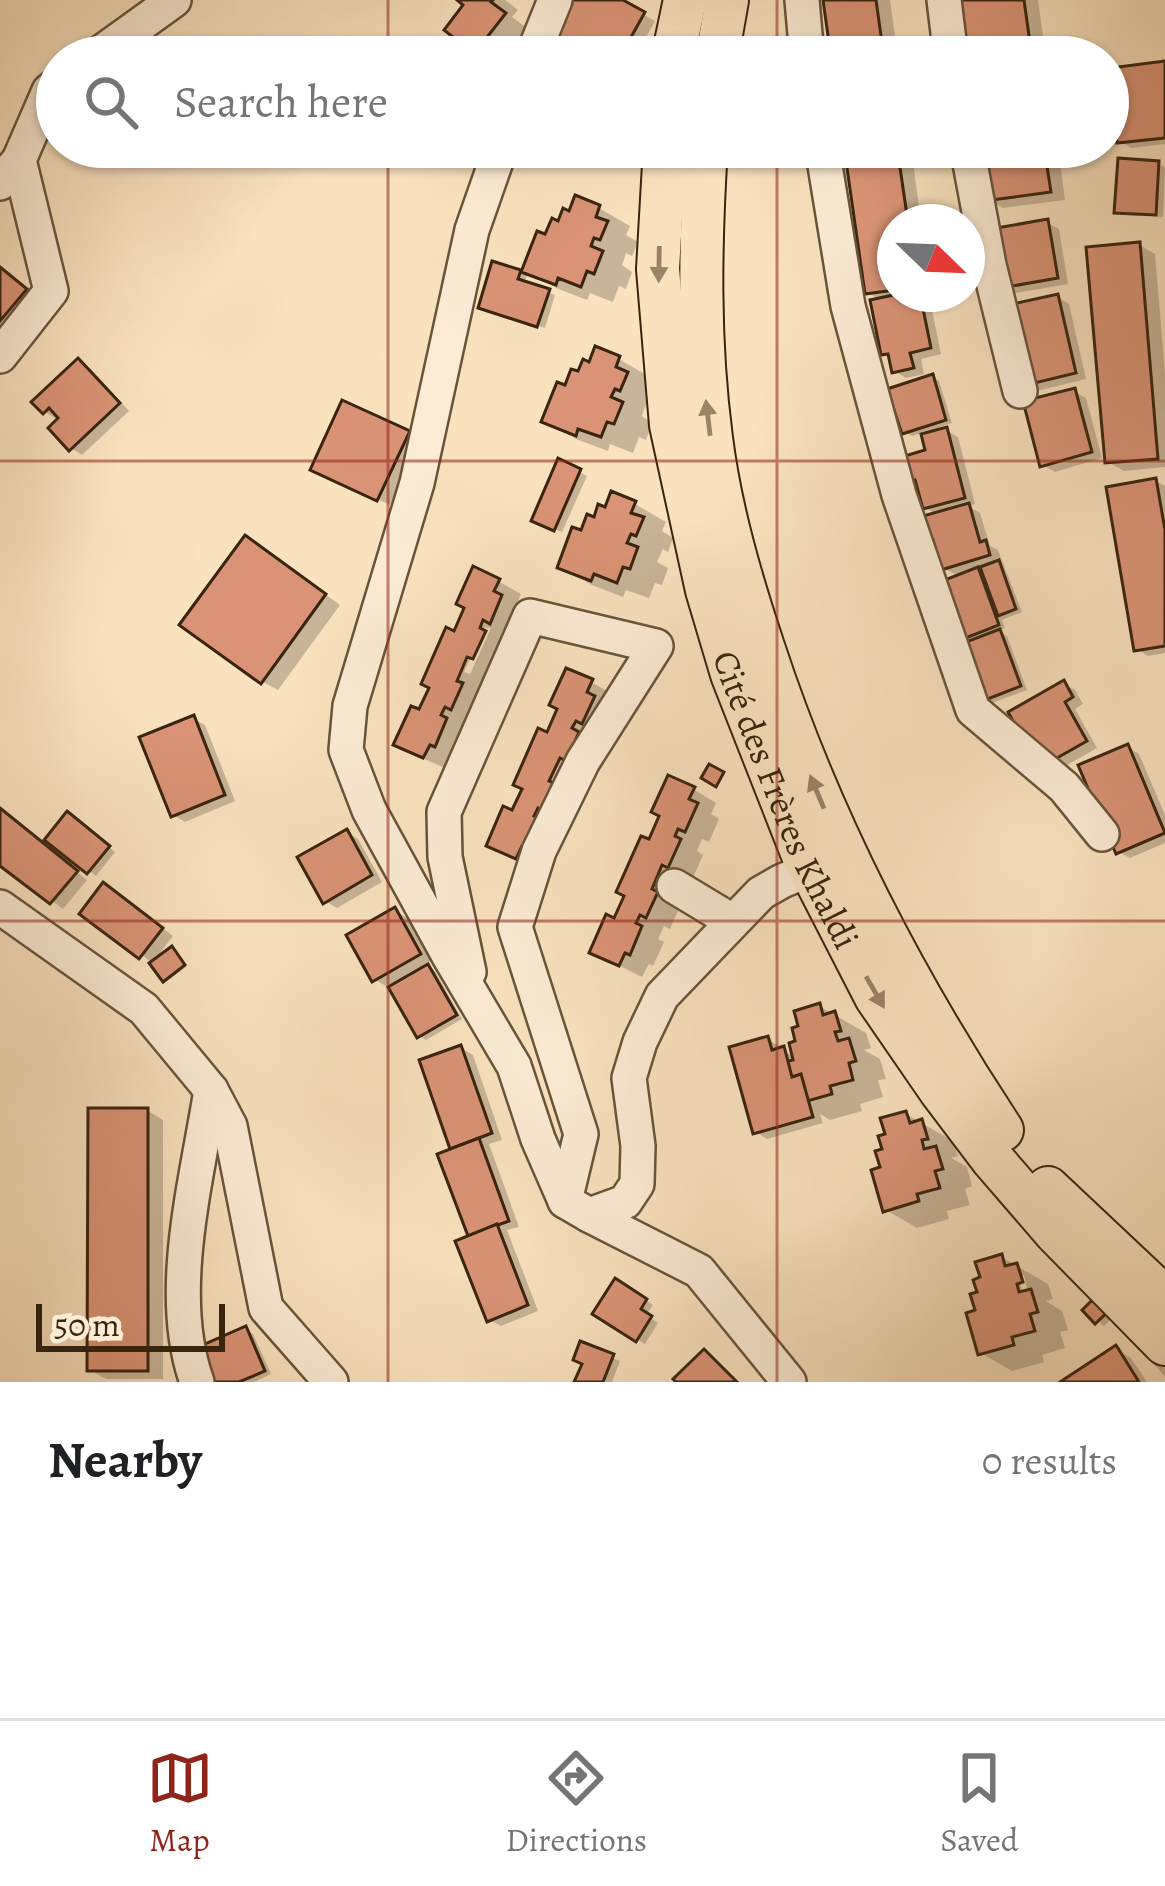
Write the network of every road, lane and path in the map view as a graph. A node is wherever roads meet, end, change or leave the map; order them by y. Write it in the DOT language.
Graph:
graph roads {
  1 [pos="174,0"];
  2 [pos="555,0"];
  3 [pos="685,0"];
  4 [pos="727,0"];
  5 [pos="802,0"];
  6 [pos="944,0"];
  7 [pos="124,36"];
  8 [pos="540,36"];
  9 [pos="677,36"];
  10 [pos="721,36"];
  11 [pos="805,36"];
  12 [pos="948,36"];
  13 [pos="36,118"];
  14 [pos="494,168"];
  15 [pos="664,168"];
  16 [pos="705,168"];
  17 [pos="825,168"];
  18 [pos="971,168"];
  19 [pos="10,171"];
  20 [pos="0,356"];
  21 [pos="1020,392"];
  22 [pos="1102,834"];
  23 [pos="828,862"];
  24 [pos="674,886"];
  25 [pos="0,907"];
  26 [pos="732,921"];
  27 [pos="475,1000"];
  28 [pos="211,1090"];
  29 [pos="577,1208"];
  30 [pos="1165,1298"];
  31 [pos="1165,1344"];
  32 [pos="197,1382"];
  33 [pos="331,1382"];
  34 [pos="789,1382"];
  1 -- 7 [label="street"];
  2 -- 8 [label="street"];
  3 -- 9 [label="main road"];
  4 -- 10 [label="main road"];
  5 -- 11 [label="street"];
  6 -- 12 [label="street"];
  13 -- 19 [label="street"];
  14 -- 27 [label="street"];
  15 -- 23 [label="main road, Cité des Frères Khaldi, one-way"];
  23 -- 16 [label="main road, Cité des Frères Khaldi, one-way"];
  17 -- 22 [label="street"];
  18 -- 21 [label="street"];
  19 -- 20 [label="street"];
  23 -- 26 [label="street"];
  23 -- 30 [label="main road, Cité des Frères Khaldi"];
  23 -- 31 [label="main road, Cité des Frères Khaldi, one-way"];
  24 -- 26 [label="street"];
  25 -- 28 [label="street"];
  26 -- 29 [label="street"];
  27 -- 29 [label="street"];
  27 -- 29 [label="street"];
  28 -- 32 [label="street"];
  28 -- 33 [label="street"];
  29 -- 34 [label="street"];
}
